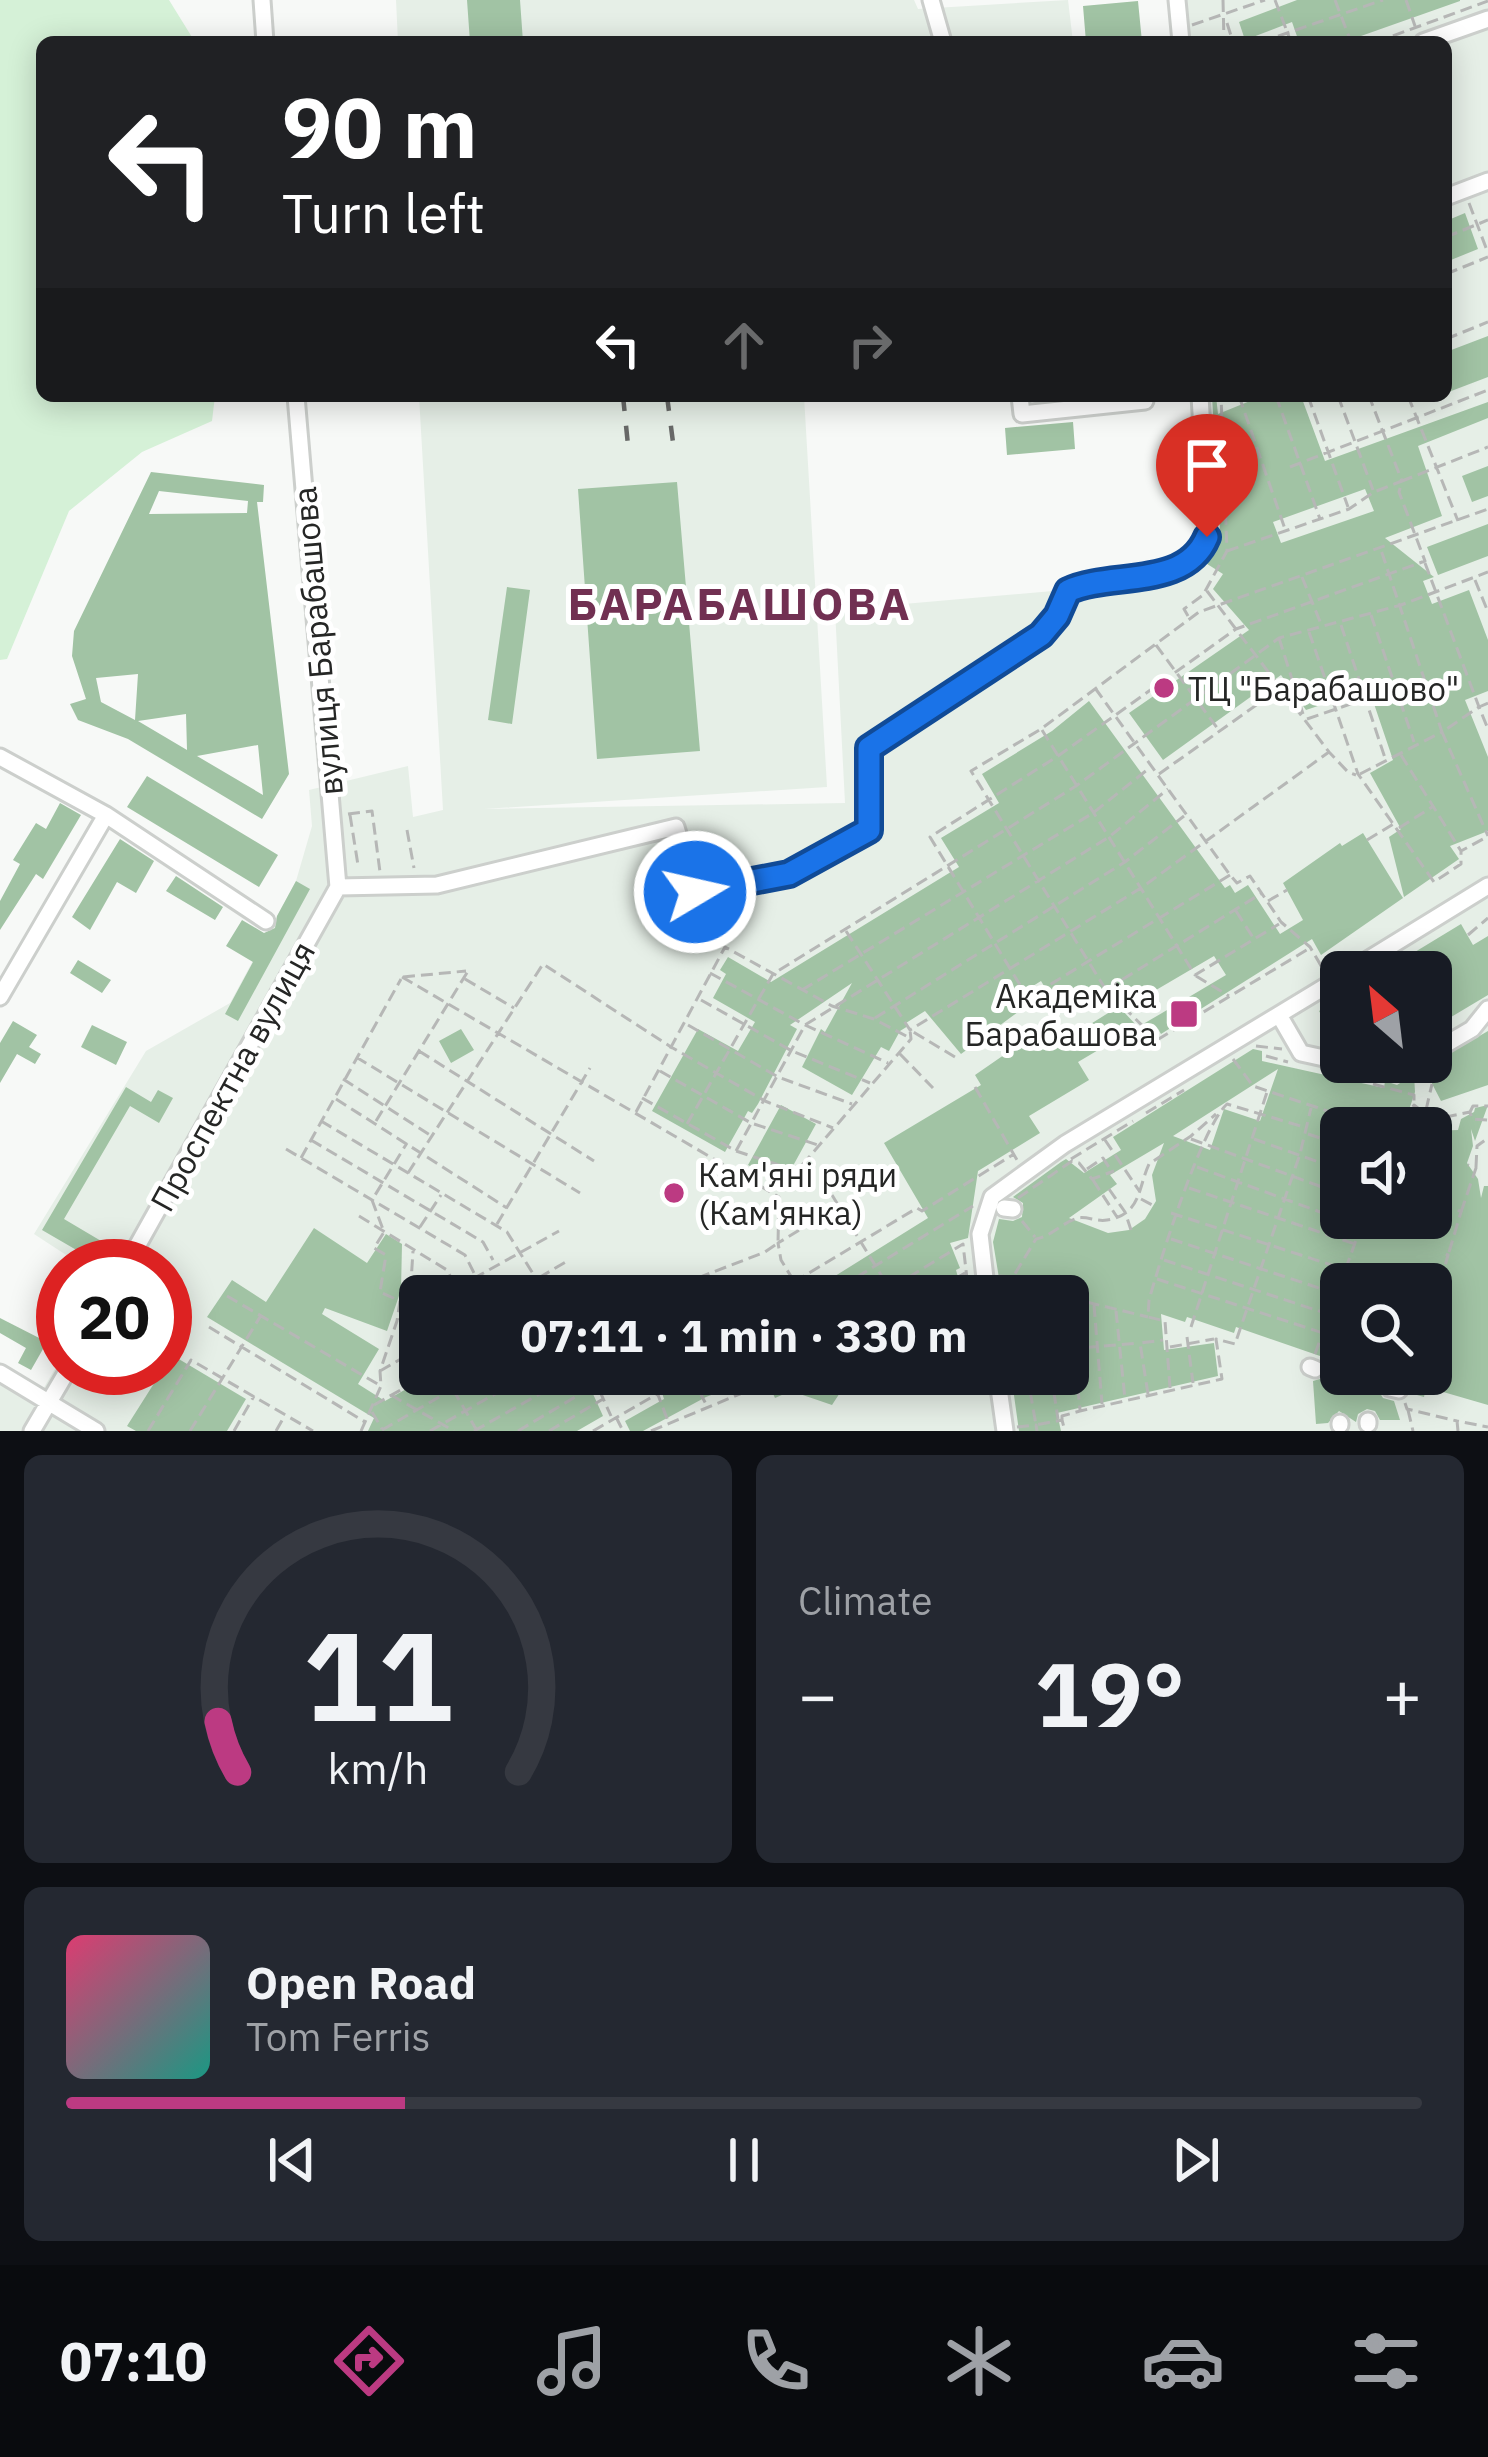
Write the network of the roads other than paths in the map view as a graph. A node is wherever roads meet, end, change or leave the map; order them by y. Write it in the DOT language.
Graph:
graph roads {
  1 [pos="262,0"];
  2 [pos="931,0"];
  3 [pos="1177,0"];
  4 [pos="1488,19"];
  5 [pos="265,36"];
  6 [pos="941,36"];
  7 [pos="1180,36"];
  8 [pos="1424,36"];
  9 [pos="1488,181"];
  10 [pos="1452,195"];
  11 [pos="297,402"];
  12 [pos="1021,402"];
  13 [pos="1136,402"];
  14 [pos="1200,402"];
  15 [pos="0,757"];
  16 [pos="106,815"];
  17 [pos="1488,886"];
  18 [pos="338,887"];
  19 [pos="266,921"];
  20 [pos="1382,951"];
  21 [pos="1320,990"];
  22 [pos="0,997"];
  23 [pos="1488,1009"];
  24 [pos="1280,1015"];
  25 [pos="1452,1041"];
  26 [pos="1320,1057"];
  27 [pos="141,1239"];
  28 [pos="985,1275"];
  29 [pos="0,1372"];
  30 [pos="54,1395"];
  31 [pos="1002,1395"];
  32 [pos="49,1404"];
  33 [pos="1010,1429"];
  34 [pos="32,1431"];
  35 [pos="96,1431"];
  1 -- 5 [label="street"];
  2 -- 6 [label="street"];
  3 -- 7 [label="street"];
  4 -- 8 [label="street"];
  9 -- 10 [label="street"];
  11 -- 18 [label="street, вулиця Барабашова"];
  12 -- 13 [label="street"];
  14 -- 18 [label="street"];
  15 -- 16 [label="street"];
  16 -- 19 [label="street"];
  16 -- 22 [label="street"];
  17 -- 20 [label="street"];
  18 -- 27 [label="street, Проспектна вулиця"];
  21 -- 24 [label="street"];
  23 -- 25 [label="street"];
  24 -- 26 [label="street"];
  24 -- 28 [label="street"];
  29 -- 32 [label="street"];
  30 -- 32 [label="street"];
  31 -- 33 [label="street"];
  32 -- 34 [label="street"];
  32 -- 35 [label="street"];
}
